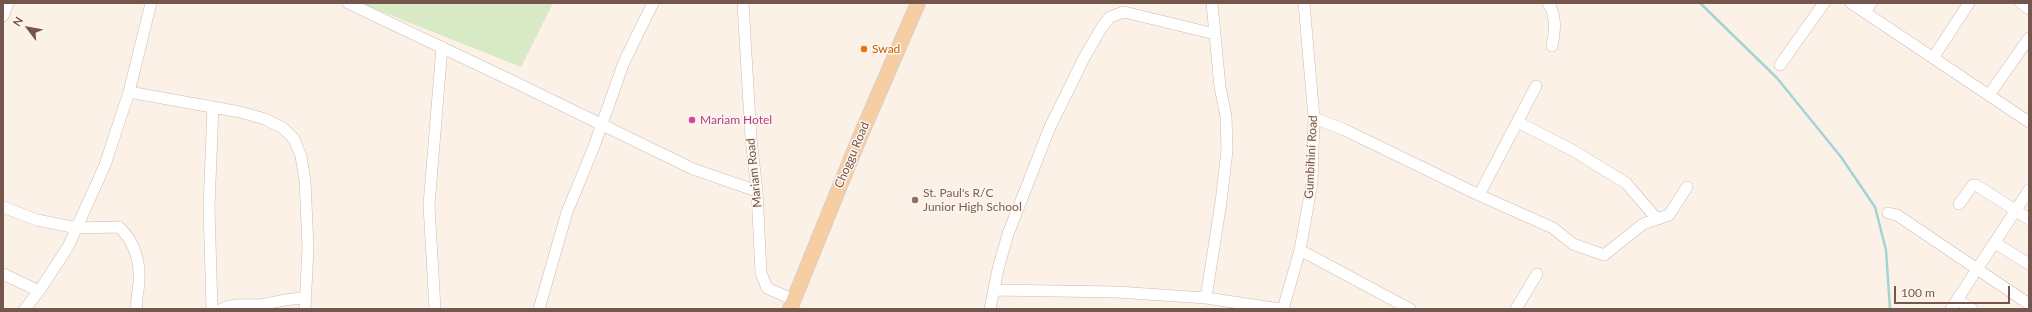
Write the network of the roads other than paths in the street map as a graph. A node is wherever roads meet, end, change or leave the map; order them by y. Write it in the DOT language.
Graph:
graph roads {
  1 [pos="8,3"];
  2 [pos="151,3"];
  3 [pos="348,3"];
  4 [pos="652,3"];
  5 [pos="743,3"];
  6 [pos="918,3"];
  7 [pos="1212,3"];
  8 [pos="1304,3"];
  9 [pos="1548,3"];
  10 [pos="1824,3"];
  11 [pos="1851,3"];
  12 [pos="1969,3"];
  13 [pos="2021,3"];
  14 [pos="1868,8"];
  15 [pos="2029,8"];
  16 [pos="3,16"];
  17 [pos="1215,34"];
  18 [pos="2029,38"];
  19 [pos="1552,46"];
  20 [pos="442,47"];
  21 [pos="1933,58"];
  22 [pos="1780,66"];
  23 [pos="1536,86"];
  24 [pos="129,92"];
  25 [pos="1989,95"];
  26 [pos="213,107"];
  27 [pos="1314,118"];
  28 [pos="2028,118"];
  29 [pos="1518,122"];
  30 [pos="602,124"];
  31 [pos="1687,188"];
  32 [pos="2029,190"];
  33 [pos="757,191"];
  34 [pos="1479,195"];
  35 [pos="1959,204"];
  36 [pos="3,207"];
  37 [pos="2016,210"];
  38 [pos="1888,213"];
  39 [pos="1657,219"];
  40 [pos="2029,219"];
  41 [pos="77,228"];
  42 [pos="1995,242"];
  43 [pos="1300,250"];
  44 [pos="2029,264"];
  45 [pos="1977,270"];
  46 [pos="3,274"];
  47 [pos="1537,274"];
  48 [pos="994,290"];
  49 [pos="39,291"];
  50 [pos="304,298"];
  51 [pos="1206,298"];
  52 [pos="1955,304"];
  53 [pos="2029,304"];
  54 [pos="792,305"];
  55 [pos="25,309"];
  56 [pos="137,309"];
  57 [pos="212,309"];
  58 [pos="222,309"];
  59 [pos="305,309"];
  60 [pos="435,309"];
  61 [pos="539,309"];
  62 [pos="990,309"];
  63 [pos="1280,309"];
  64 [pos="1283,309"];
  65 [pos="1410,309"];
  66 [pos="1516,309"];
  67 [pos="1972,309"];
  1 -- 16 [label="street"];
  2 -- 24 [label="street"];
  3 -- 20 [label="street"];
  4 -- 30 [label="street"];
  5 -- 33 [label="street, Mariam Road"];
  6 -- 54 [label="main road, Choggu Road"];
  7 -- 17 [label="street"];
  8 -- 27 [label="street, Gumbihini Road"];
  9 -- 19 [label="street"];
  10 -- 22 [label="street"];
  11 -- 14 [label="street"];
  12 -- 21 [label="street"];
  13 -- 15 [label="street"];
  14 -- 21 [label="street"];
  17 -- 48 [label="street"];
  17 -- 51 [label="street"];
  18 -- 25 [label="street"];
  20 -- 30 [label="street"];
  20 -- 60 [label="street"];
  21 -- 25 [label="street"];
  23 -- 29 [label="street"];
  24 -- 26 [label="street"];
  24 -- 41 [label="street"];
  25 -- 28 [label="street"];
  26 -- 50 [label="street"];
  26 -- 57 [label="street"];
  27 -- 34 [label="street"];
  27 -- 43 [label="street, Gumbihini Road"];
  29 -- 34 [label="street"];
  29 -- 39 [label="street"];
  30 -- 33 [label="street"];
  30 -- 61 [label="street"];
  31 -- 39 [label="street"];
  32 -- 37 [label="street"];
  33 -- 54 [label="street, Mariam Road"];
  34 -- 39 [label="street"];
  35 -- 37 [label="street"];
  36 -- 41 [label="street"];
  37 -- 40 [label="street"];
  37 -- 42 [label="street"];
  38 -- 45 [label="street"];
  41 -- 49 [label="street"];
  41 -- 56 [label="street"];
  42 -- 44 [label="street"];
  42 -- 45 [label="street"];
  43 -- 64 [label="street, Gumbihini Road"];
  43 -- 65 [label="street"];
  45 -- 52 [label="street"];
  45 -- 53 [label="street"];
  46 -- 49 [label="street"];
  47 -- 66 [label="street"];
  48 -- 51 [label="street"];
  48 -- 62 [label="street"];
  49 -- 55 [label="street"];
  50 -- 58 [label="street"];
  50 -- 59 [label="street"];
  51 -- 63 [label="street"];
  52 -- 67 [label="street"];
}
